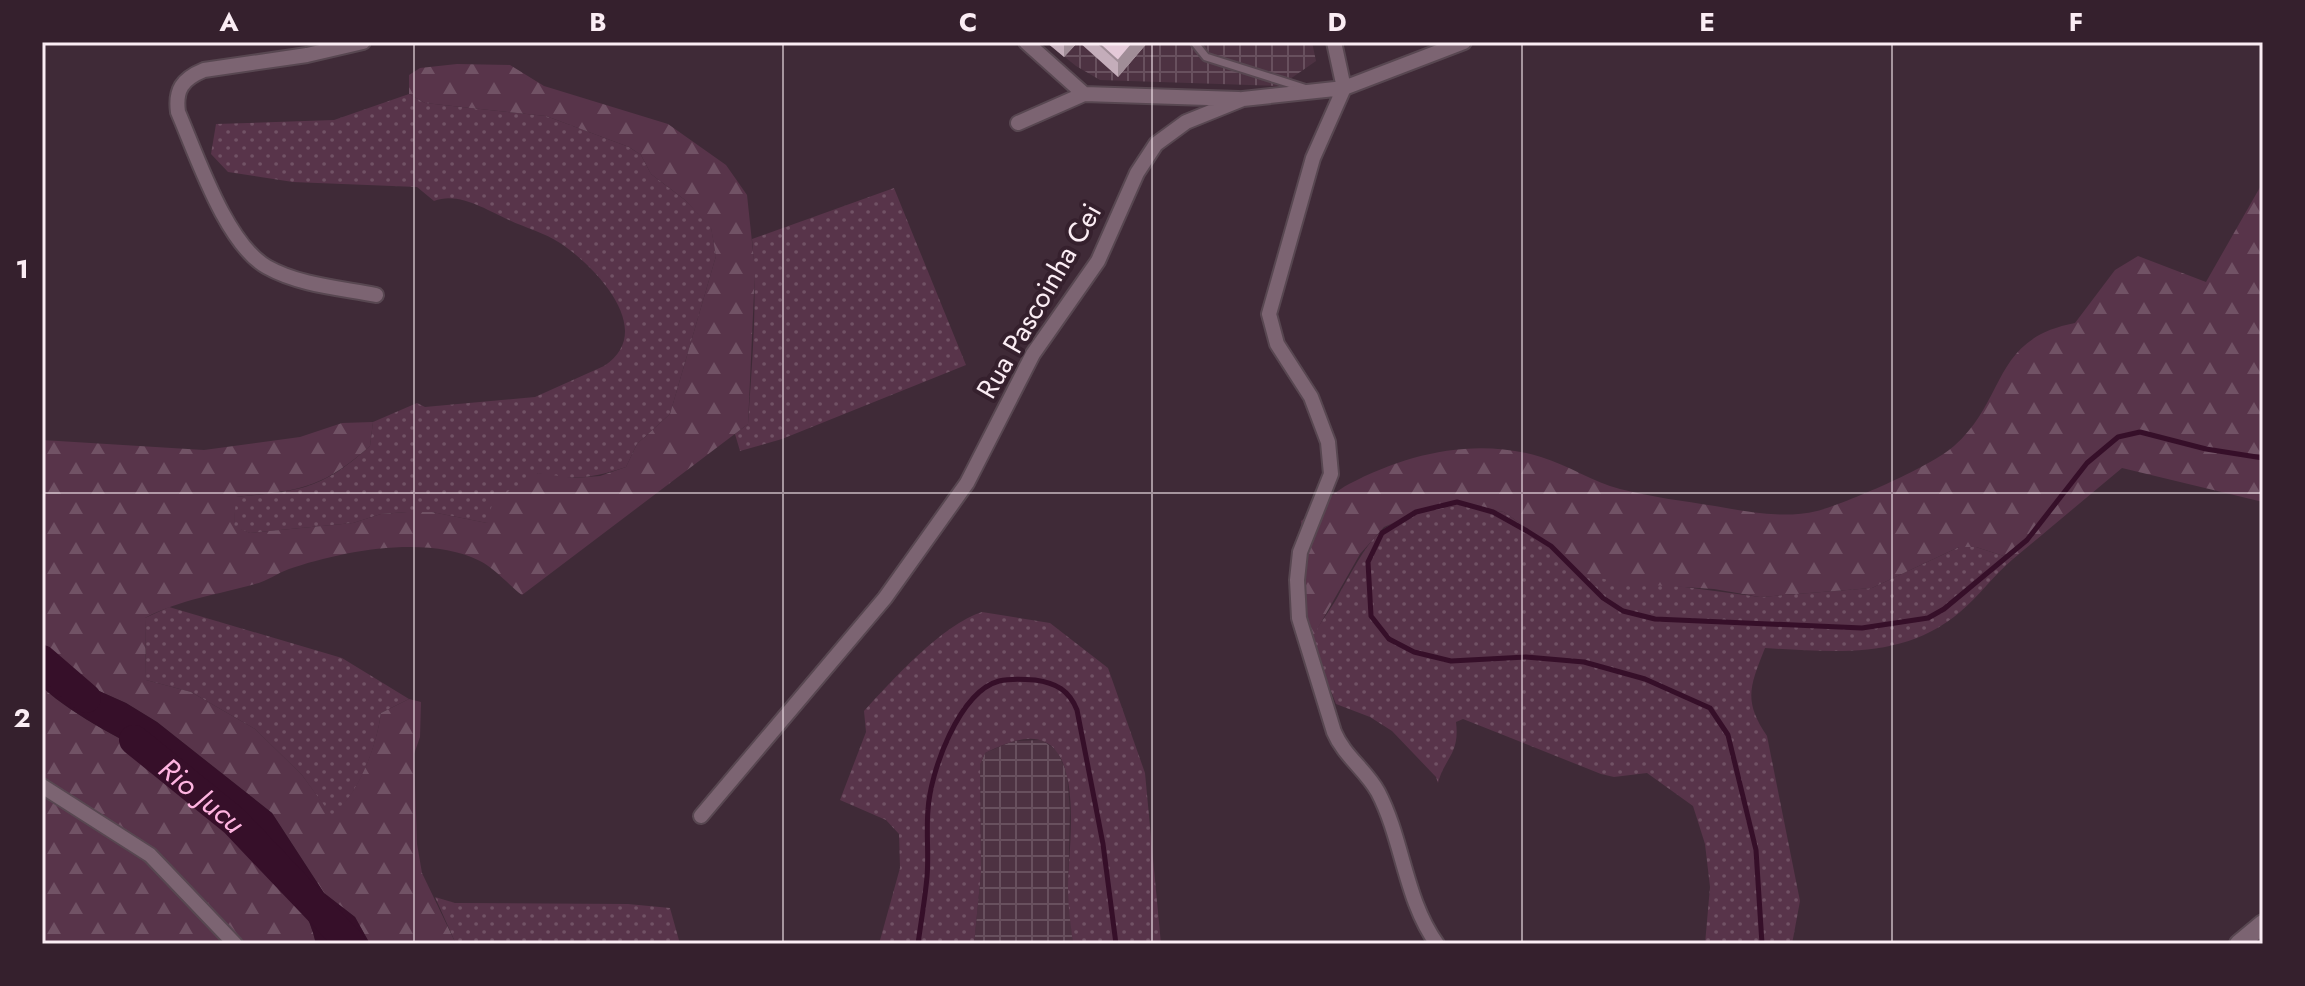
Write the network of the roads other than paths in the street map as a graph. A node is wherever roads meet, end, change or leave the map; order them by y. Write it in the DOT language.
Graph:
graph roads {
  1 [pos="363,42"];
  2 [pos="1026,42"];
  3 [pos="1194,42"];
  4 [pos="1334,42"];
  5 [pos="1464,42"];
  6 [pos="1344,88"];
  7 [pos="1310,90"];
  8 [pos="1084,94"];
  9 [pos="1243,99"];
  10 [pos="1018,123"];
  11 [pos="376,295"];
  12 [pos="42,786"];
  13 [pos="701,816"];
  14 [pos="2263,924"];
  15 [pos="235,944"];
  16 [pos="1437,944"];
  17 [pos="2239,944"];
  1 -- 11 [label="street"];
  2 -- 8 [label="street"];
  3 -- 7 [label="lane"];
  4 -- 6 [label="street"];
  5 -- 6 [label="street, Rua Pascoinha Cei"];
  6 -- 7 [label="street, Rua Pascoinha Cei"];
  6 -- 16 [label="street"];
  7 -- 9 [label="street, Rua Pascoinha Cei"];
  8 -- 9 [label="street"];
  8 -- 10 [label="street"];
  9 -- 13 [label="street, Rua Pascoinha Cei"];
  12 -- 15 [label="street"];
  14 -- 17 [label="street"];
}
